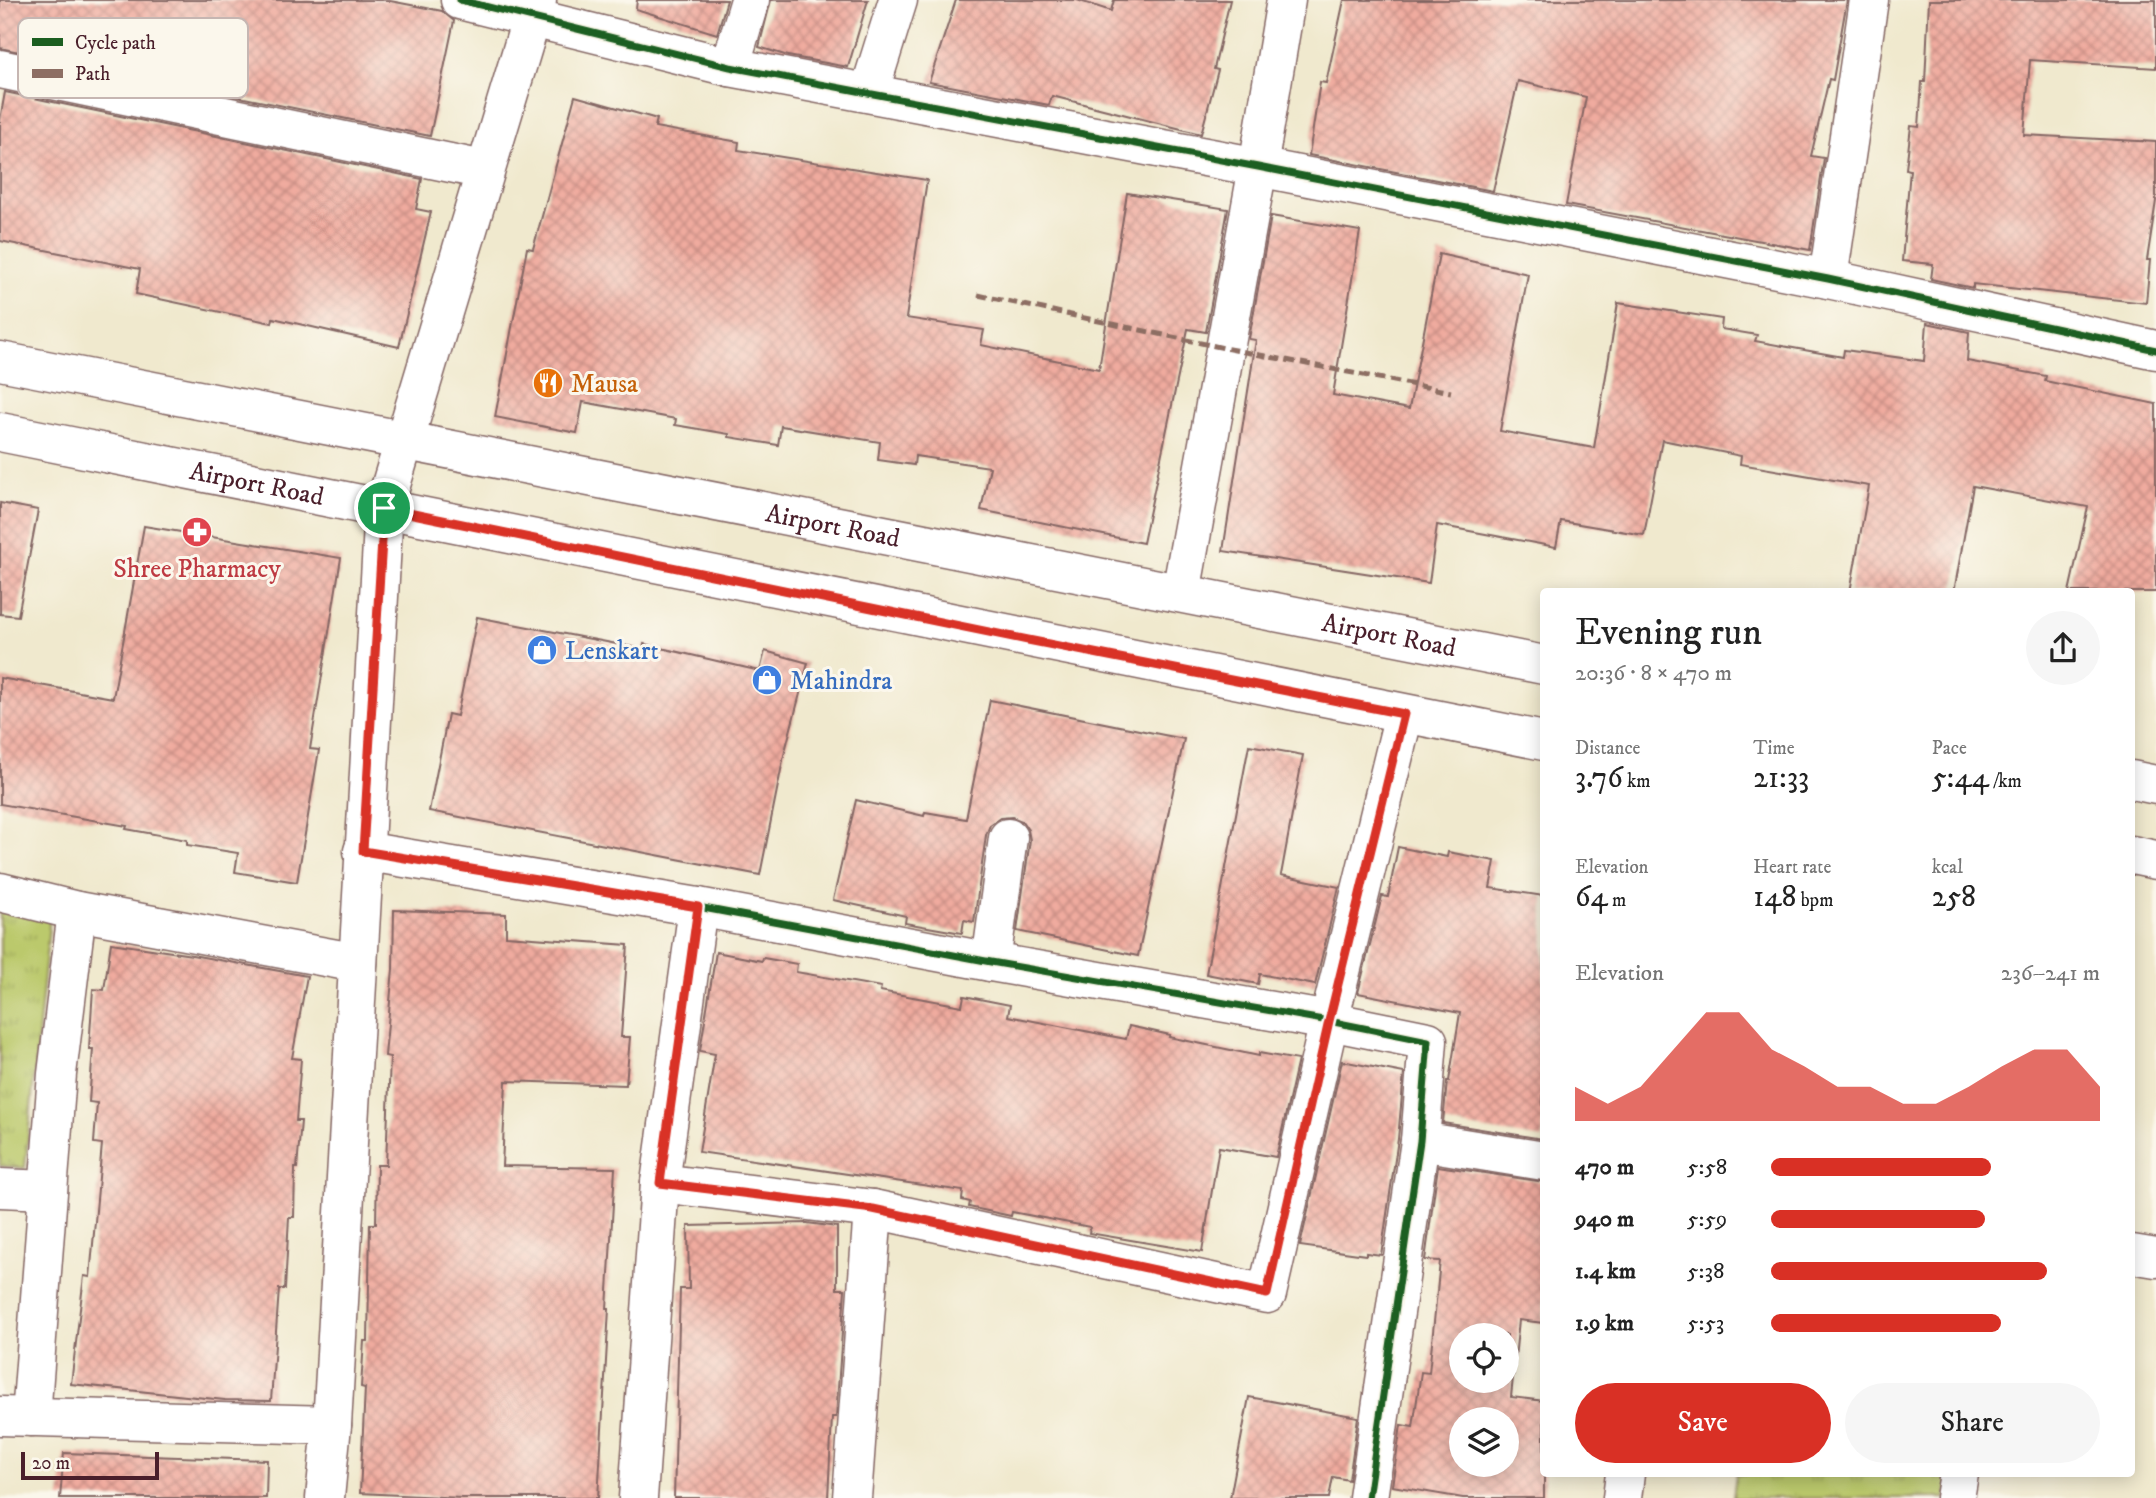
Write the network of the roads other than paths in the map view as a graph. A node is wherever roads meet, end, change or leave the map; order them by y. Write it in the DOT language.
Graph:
graph roads {
  1 [pos="460,0"];
  2 [pos="750,0"];
  3 [pos="898,0"];
  4 [pos="1286,0"];
  5 [pos="1869,0"];
  6 [pos="534,9"];
  7 [pos="730,66"];
  8 [pos="0,69"];
  9 [pos="18,73"];
  10 [pos="869,93"];
  11 [pos="139,98"];
  12 [pos="1258,167"];
  13 [pos="484,170"];
  14 [pos="1828,279"];
  15 [pos="2156,350"];
  16 [pos="0,361"];
  17 [pos="0,432"];
  18 [pos="404,441"];
  19 [pos="384,508"];
  20 [pos="1181,593"];
  21 [pos="1540,663"];
  22 [pos="1404,714"];
  23 [pos="1540,740"];
  24 [pos="2135,781"];
  25 [pos="2156,785"];
  26 [pos="1008,838"];
  27 [pos="363,851"];
  28 [pos="2135,856"];
  29 [pos="2156,860"];
  30 [pos="0,892"];
  31 [pos="698,907"];
  32 [pos="76,911"];
  33 [pos="991,962"];
  34 [pos="358,963"];
  35 [pos="1329,1021"];
  36 [pos="1420,1140"];
  37 [pos="1540,1160"];
  38 [pos="660,1183"];
  39 [pos="0,1188"];
  40 [pos="48,1190"];
  41 [pos="873,1209"];
  42 [pos="2135,1254"];
  43 [pos="2156,1258"];
  44 [pos="15,1416"];
  45 [pos="332,1425"];
  46 [pos="1625,1477"];
  47 [pos="1958,1477"];
  48 [pos="325,1498"];
  49 [pos="638,1498"];
  50 [pos="852,1498"];
  51 [pos="1368,1498"];
  52 [pos="1622,1498"];
  53 [pos="1955,1498"];
  1 -- 6 [label="street"];
  2 -- 7 [label="street"];
  3 -- 10 [label="street"];
  4 -- 12 [label="street"];
  5 -- 14 [label="street"];
  6 -- 7 [label="street"];
  6 -- 13 [label="street"];
  7 -- 10 [label="street"];
  8 -- 9 [label="street"];
  10 -- 12 [label="street"];
  11 -- 13 [label="street"];
  12 -- 14 [label="street"];
  12 -- 20 [label="street"];
  13 -- 18 [label="street"];
  14 -- 15 [label="street"];
  16 -- 18 [label="street, Airport Road"];
  17 -- 19 [label="street, Airport Road"];
  18 -- 19 [label="street"];
  18 -- 20 [label="street, Airport Road"];
  19 -- 22 [label="street, Airport Road"];
  19 -- 27 [label="street"];
  20 -- 21 [label="street, Airport Road"];
  22 -- 23 [label="street, Airport Road"];
  22 -- 35 [label="street"];
  24 -- 25 [label="street"];
  26 -- 33 [label="street"];
  27 -- 31 [label="street"];
  27 -- 34 [label="street"];
  28 -- 29 [label="street"];
  30 -- 32 [label="street"];
  31 -- 33 [label="street"];
  31 -- 38 [label="street"];
  32 -- 34 [label="street"];
  32 -- 40 [label="street"];
  33 -- 35 [label="street"];
  34 -- 45 [label="street"];
  35 -- 36 [label="street"];
  35 -- 41 [label="street"];
  36 -- 37 [label="street"];
  36 -- 51 [label="street"];
  38 -- 41 [label="street"];
  38 -- 49 [label="street"];
  39 -- 40 [label="street"];
  40 -- 44 [label="street"];
  41 -- 50 [label="street"];
  42 -- 43 [label="street"];
  44 -- 45 [label="street"];
  45 -- 48 [label="street"];
  46 -- 52 [label="street"];
  47 -- 53 [label="street"];
}
